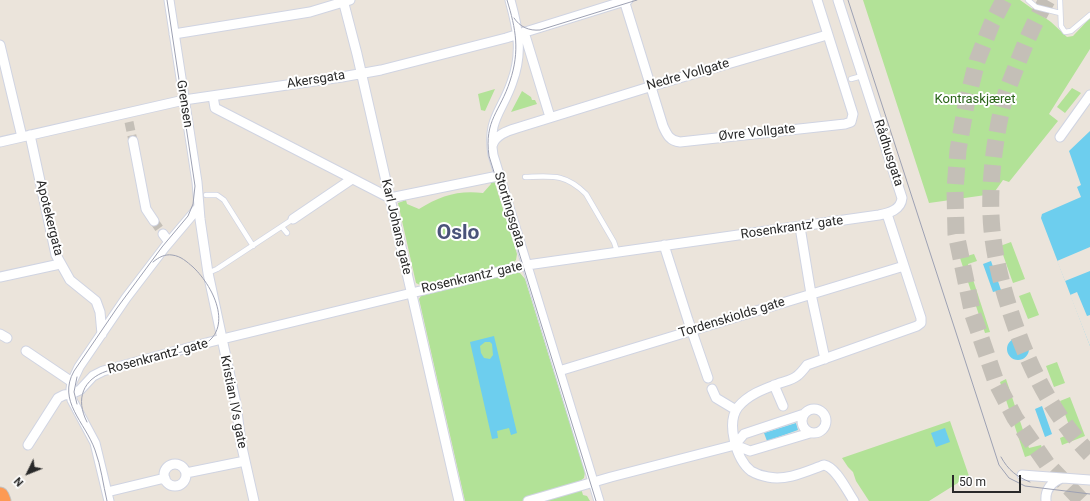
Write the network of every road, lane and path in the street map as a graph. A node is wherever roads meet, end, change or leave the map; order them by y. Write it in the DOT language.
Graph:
graph roads {
  1 [pos="169,0"];
  2 [pos="510,0"];
  3 [pos="625,0"];
  4 [pos="817,0"];
  5 [pos="838,0"];
  6 [pos="1028,0"];
  7 [pos="1060,0"];
  8 [pos="346,1"];
  9 [pos="1060,13"];
  10 [pos="1090,14"];
  11 [pos="521,33"];
  12 [pos="174,34"];
  13 [pos="827,34"];
  14 [pos="0,45"];
  15 [pos="361,73"];
  16 [pos="862,76"];
  17 [pos="852,79"];
  18 [pos="651,86"];
  19 [pos="1090,95"];
  20 [pos="213,96"];
  21 [pos="184,100"];
  22 [pos="550,117"];
  23 [pos="845,124"];
  24 [pos="26,136"];
  25 [pos="1060,137"];
  26 [pos="133,141"];
  27 [pos="0,142"];
  28 [pos="492,146"];
  29 [pos="498,176"];
  30 [pos="525,177"];
  31 [pos="352,179"];
  32 [pos="206,195"];
  33 [pos="390,198"];
  34 [pos="198,208"];
  35 [pos="887,214"];
  36 [pos="293,220"];
  37 [pos="154,221"];
  38 [pos="282,227"];
  39 [pos="800,227"];
  40 [pos="287,233"];
  41 [pos="163,234"];
  42 [pos="169,242"];
  43 [pos="664,245"];
  44 [pos="253,246"];
  45 [pos="617,252"];
  46 [pos="60,264"];
  47 [pos="526,266"];
  48 [pos="904,266"];
  49 [pos="208,273"];
  50 [pos="1,276"];
  51 [pos="412,293"];
  52 [pos="812,294"];
  53 [pos="691,330"];
  54 [pos="102,334"];
  55 [pos="221,340"];
  56 [pos="26,351"];
  57 [pos="825,359"];
  58 [pos="559,371"];
  59 [pos="708,378"];
  60 [pos="72,382"];
  61 [pos="774,385"];
  62 [pos="712,389"];
  63 [pos="71,394"];
  64 [pos="783,406"];
  65 [pos="736,410"];
  66 [pos="804,414"];
  67 [pos="810,432"];
  68 [pos="28,445"];
  69 [pos="735,445"];
  70 [pos="245,461"];
  71 [pos="186,473"];
  72 [pos="1022,475"];
  73 [pos="165,478"];
  74 [pos="1064,478"];
  75 [pos="1090,480"];
  76 [pos="594,482"];
  77 [pos="107,492"];
  78 [pos="0,496"];
  79 [pos="2,501"];
  80 [pos="109,501"];
  81 [pos="254,501"];
  82 [pos="459,501"];
  83 [pos="528,501"];
  84 [pos="600,501"];
  85 [pos="854,501"];
  86 [pos="1046,501"];
  1 -- 12 [label="street, Grensen"];
  2 -- 11 [label="street"];
  3 -- 11 [label="street, Akersgata"];
  3 -- 18 [label="street"];
  4 -- 13 [label="street, Rådhusgata"];
  5 -- 16 [label="street, Rådhusgata"];
  6 -- 9 [label="lane"];
  7 -- 9 [label="lane"];
  8 -- 12 [label="street"];
  8 -- 15 [label="street, Karl Johans gate"];
  9 -- 10 [label="lane"];
  11 -- 15 [label="street, Akersgata"];
  11 -- 22 [label="street"];
  11 -- 28 [label="street, Stortingsgata"];
  12 -- 21 [label="street, Grensen"];
  13 -- 18 [label="street, Nedre Vollgate"];
  13 -- 23 [label="street, Rådhusgata"];
  14 -- 24 [label="street, Apotekergata"];
  15 -- 20 [label="street, Akersgata"];
  15 -- 33 [label="street, Karl Johans gate"];
  16 -- 17 [label="lane"];
  16 -- 35 [label="street, Rådhusgata"];
  18 -- 22 [label="street, Nedre Vollgate"];
  18 -- 23 [label="street, Øvre Vollgate"];
  19 -- 25 [label="street"];
  20 -- 21 [label="street, Akersgata"];
  20 -- 31 [label="street"];
  21 -- 24 [label="street, Akersgata"];
  21 -- 34 [label="street, Grensen"];
  22 -- 28 [label="street, Nedre Vollgate"];
  24 -- 27 [label="street, Akersgata"];
  24 -- 46 [label="street, Apotekergata"];
  26 -- 37 [label="street"];
  28 -- 29 [label="street, Stortingsgata"];
  29 -- 33 [label="street"];
  29 -- 47 [label="street, Stortingsgata"];
  30 -- 45 [label="lane"];
  31 -- 33 [label="street"];
  31 -- 36 [label="street"];
  32 -- 44 [label="lane"];
  33 -- 51 [label="street, Karl Johans gate"];
  34 -- 42 [label="street"];
  34 -- 49 [label="street, Kristian IVs gate"];
  35 -- 39 [label="street, Rosenkrantz’ gate"];
  35 -- 48 [label="street"];
  36 -- 38 [label="lane"];
  38 -- 40 [label="lane"];
  38 -- 44 [label="lane"];
  39 -- 43 [label="street, Rosenkrantz’ gate"];
  39 -- 52 [label="street"];
  41 -- 42 [label="street"];
  42 -- 54 [label="street"];
  43 -- 45 [label="street, Rosenkrantz’ gate"];
  43 -- 53 [label="street"];
  44 -- 49 [label="lane"];
  45 -- 47 [label="street, Rosenkrantz’ gate"];
  46 -- 50 [label="street"];
  46 -- 54 [label="street, Apotekergata"];
  47 -- 51 [label="street, Rosenkrantz’ gate"];
  47 -- 58 [label="street, Stortingsgata"];
  48 -- 52 [label="street, Tordenskiolds gate"];
  48 -- 57 [label="street"];
  49 -- 55 [label="street, Kristian IVs gate"];
  51 -- 55 [label="street, Rosenkrantz’ gate"];
  51 -- 82 [label="street, Karl Johans gate"];
  52 -- 53 [label="street, Tordenskiolds gate"];
  52 -- 57 [label="street"];
  53 -- 58 [label="street, Tordenskiolds gate"];
  53 -- 59 [label="street"];
  54 -- 60 [label="street"];
  55 -- 63 [label="street, Rosenkrantz’ gate"];
  55 -- 70 [label="street, Kristian IVs gate"];
  56 -- 60 [label="street"];
  57 -- 61 [label="street"];
  58 -- 76 [label="street, Stortingsgata"];
  60 -- 63 [label="street"];
  61 -- 64 [label="street"];
  61 -- 65 [label="street"];
  62 -- 65 [label="street"];
  63 -- 68 [label="street, Rosenkrantz’ gate"];
  63 -- 77 [label="street"];
  65 -- 69 [label="street"];
  66 -- 67 [label="street"];
  66 -- 67 [label="street"];
  66 -- 69 [label="street"];
  67 -- 69 [label="street"];
  69 -- 76 [label="street"];
  69 -- 85 [label="street"];
  70 -- 71 [label="street"];
  70 -- 81 [label="street, Kristian IVs gate"];
  71 -- 73 [label="street"];
  71 -- 73 [label="street"];
  72 -- 74 [label="street"];
  73 -- 77 [label="street"];
  74 -- 75 [label="street"];
  74 -- 86 [label="street"];
  76 -- 83 [label="street"];
  76 -- 84 [label="street, Stortingsgata"];
  77 -- 80 [label="street"];
  78 -- 79 [label="highway"];
}
